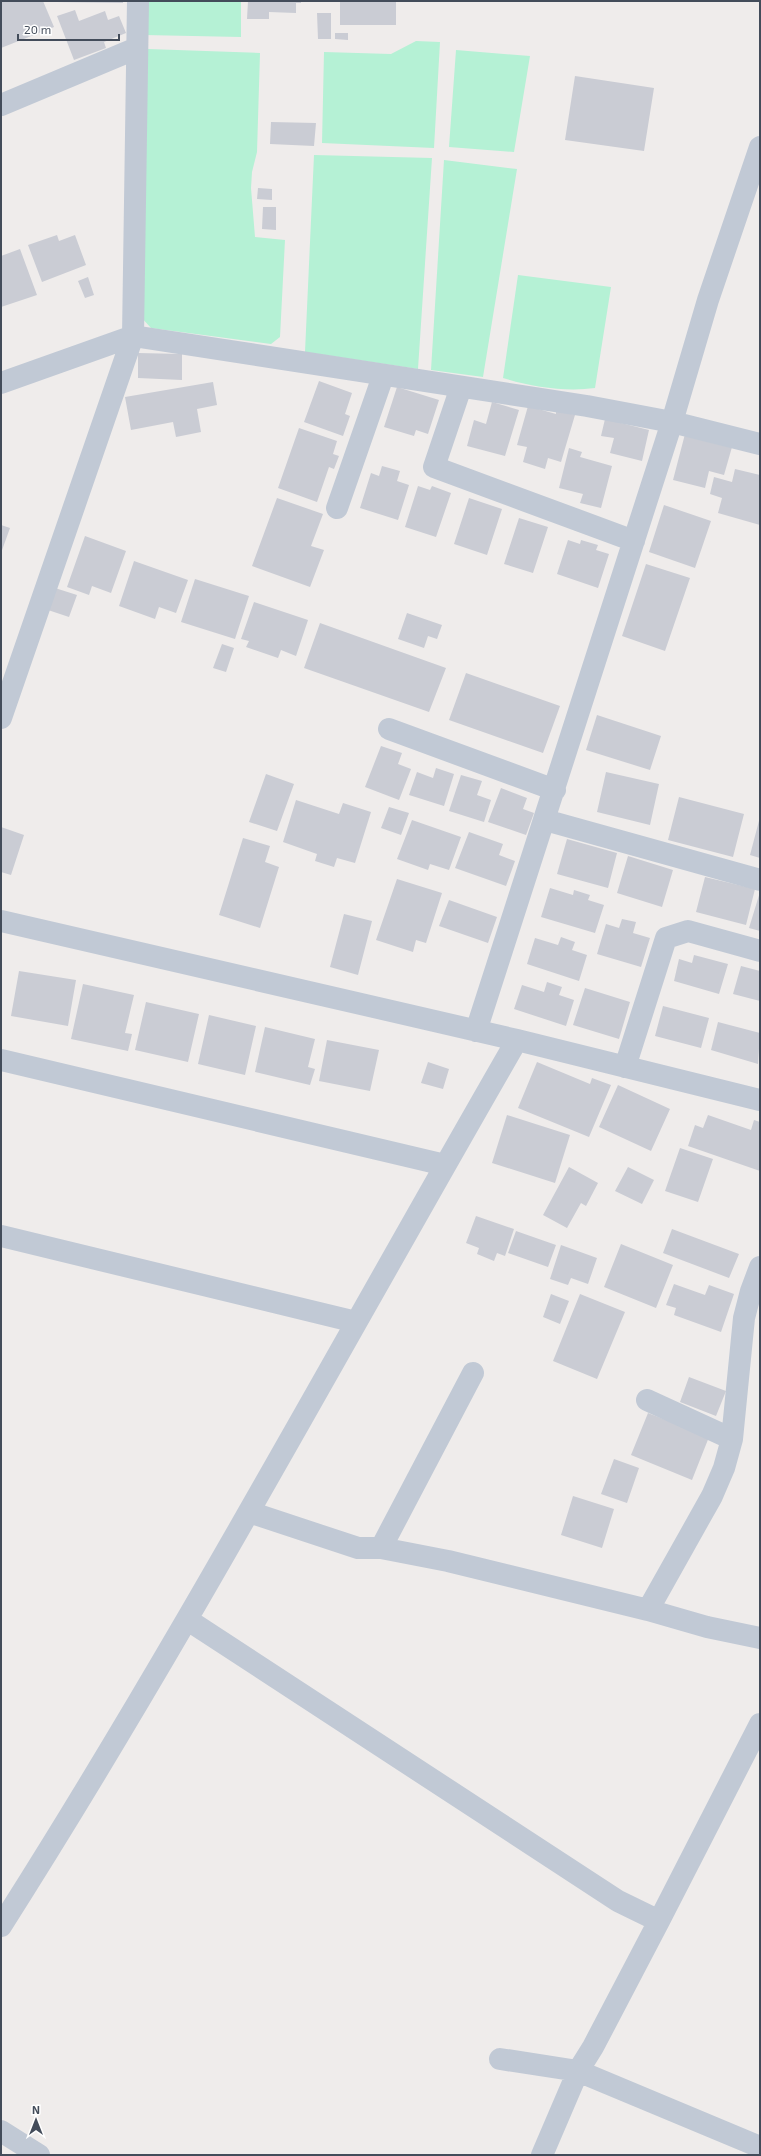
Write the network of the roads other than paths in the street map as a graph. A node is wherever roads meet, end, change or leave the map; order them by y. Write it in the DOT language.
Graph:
graph roads {
  1 [pos="138,1"];
  2 [pos="137,48"];
  3 [pos="1,105"];
  4 [pos="760,147"];
  5 [pos="133,336"];
  6 [pos="383,376"];
  7 [pos="1,383"];
  8 [pos="461,387"];
  9 [pos="672,422"];
  10 [pos="760,444"];
  11 [pos="337,508"];
  12 [pos="634,541"];
  13 [pos="1,718"];
  14 [pos="388,729"];
  15 [pos="555,790"];
  16 [pos="545,820"];
  17 [pos="760,880"];
  18 [pos="1,921"];
  19 [pos="760,951"];
  20 [pos="476,1030"];
  21 [pos="517,1040"];
  22 [pos="1,1060"];
  23 [pos="625,1068"];
  24 [pos="760,1100"];
  25 [pos="445,1165"];
  26 [pos="1,1236"];
  27 [pos="760,1267"];
  28 [pos="356,1322"];
  29 [pos="473,1372"];
  30 [pos="647,1400"];
  31 [pos="732,1438"];
  32 [pos="249,1512"];
  33 [pos="381,1548"];
  34 [pos="648,1610"];
  35 [pos="188,1620"];
  36 [pos="760,1638"];
  37 [pos="760,1724"];
  38 [pos="659,1921"];
  39 [pos="1,1926"];
  40 [pos="500,2059"];
  41 [pos="578,2071"];
  42 [pos="1,2132"];
  43 [pos="760,2147"];
  44 [pos="39,2155"];
  45 [pos="542,2155"];
  1 -- 2 [label="street"];
  2 -- 3 [label="street"];
  2 -- 5 [label="street"];
  4 -- 9 [label="street"];
  5 -- 6 [label="street"];
  5 -- 7 [label="street"];
  5 -- 13 [label="street"];
  6 -- 8 [label="street"];
  6 -- 11 [label="street"];
  8 -- 9 [label="street"];
  8 -- 12 [label="street"];
  9 -- 10 [label="street"];
  9 -- 12 [label="street"];
  12 -- 15 [label="street"];
  14 -- 15 [label="street"];
  15 -- 16 [label="street"];
  16 -- 17 [label="street"];
  16 -- 20 [label="street"];
  18 -- 20 [label="street"];
  19 -- 23 [label="street"];
  20 -- 21 [label="street"];
  21 -- 23 [label="street"];
  21 -- 25 [label="street"];
  22 -- 25 [label="street"];
  23 -- 24 [label="street"];
  25 -- 28 [label="street"];
  26 -- 28 [label="street"];
  27 -- 31 [label="street"];
  28 -- 32 [label="street"];
  29 -- 33 [label="street"];
  30 -- 31 [label="street"];
  31 -- 34 [label="street"];
  32 -- 33 [label="street"];
  32 -- 35 [label="street"];
  33 -- 34 [label="street"];
  34 -- 36 [label="street"];
  35 -- 38 [label="street"];
  35 -- 39 [label="street"];
  37 -- 38 [label="street"];
  38 -- 41 [label="street"];
  40 -- 41 [label="street"];
  41 -- 43 [label="street"];
  41 -- 45 [label="street"];
  42 -- 44 [label="street"];
}
